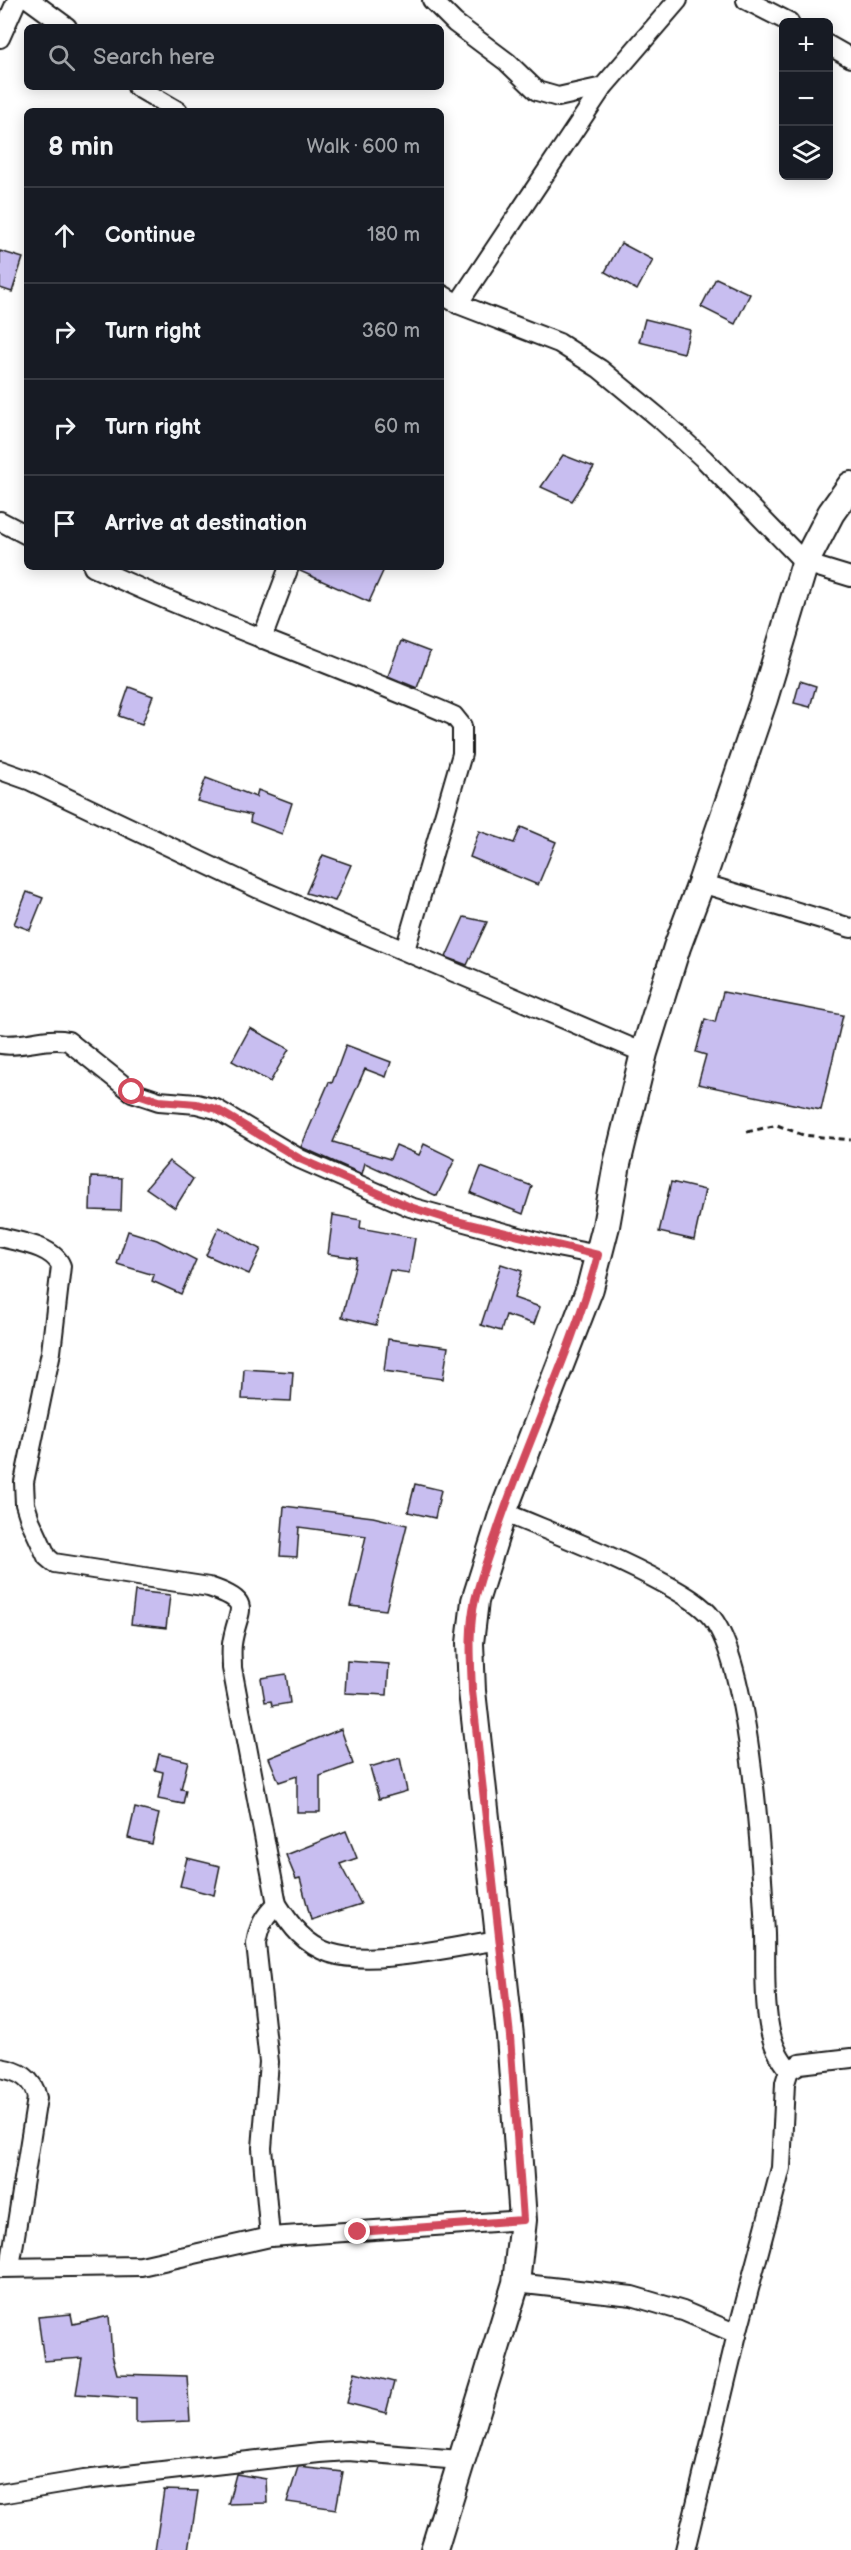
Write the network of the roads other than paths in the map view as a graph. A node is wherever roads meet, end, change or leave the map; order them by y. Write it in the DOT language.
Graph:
graph roads {
  1 [pos="17,0"];
  2 [pos="30,0"];
  3 [pos="432,0"];
  4 [pos="678,0"];
  5 [pos="746,0"];
  6 [pos="781,18"];
  7 [pos="63,24"];
  8 [pos="0,38"];
  9 [pos="833,48"];
  10 [pos="851,58"];
  11 [pos="603,87"];
  12 [pos="142,90"];
  13 [pos="173,108"];
  14 [pos="444,296"];
  15 [pos="458,304"];
  16 [pos="851,485"];
  17 [pos="0,521"];
  18 [pos="24,533"];
  19 [pos="805,563"];
  20 [pos="99,570"];
  21 [pos="287,570"];
  22 [pos="851,577"];
  23 [pos="262,639"];
  24 [pos="0,770"];
  25 [pos="701,883"];
  26 [pos="851,928"];
  27 [pos="405,950"];
  28 [pos="0,1044"];
  29 [pos="644,1053"];
  30 [pos="0,1237"];
  31 [pos="598,1255"];
  32 [pos="503,1512"];
  33 [pos="277,1904"];
  34 [pos="500,1940"];
  35 [pos="851,2058"];
  36 [pos="0,2068"];
  37 [pos="789,2070"];
  38 [pos="523,2220"];
  39 [pos="270,2237"];
  40 [pos="5,2267"];
  41 [pos="516,2283"];
  42 [pos="737,2334"];
  43 [pos="460,2460"];
  44 [pos="0,2494"];
  45 [pos="434,2550"];
  46 [pos="685,2550"];
  1 -- 8 [label="street"];
  2 -- 7 [label="street"];
  3 -- 11 [label="street"];
  4 -- 11 [label="street"];
  5 -- 6 [label="street"];
  9 -- 10 [label="street"];
  11 -- 15 [label="street"];
  12 -- 13 [label="street"];
  14 -- 15 [label="street"];
  15 -- 19 [label="street"];
  16 -- 19 [label="street"];
  17 -- 18 [label="street"];
  19 -- 22 [label="street"];
  19 -- 25 [label="street"];
  20 -- 23 [label="street"];
  21 -- 23 [label="street"];
  23 -- 27 [label="street"];
  24 -- 27 [label="street"];
  25 -- 26 [label="street"];
  25 -- 29 [label="street"];
  27 -- 29 [label="street"];
  28 -- 31 [label="street"];
  29 -- 31 [label="street"];
  30 -- 33 [label="street"];
  31 -- 32 [label="street"];
  32 -- 34 [label="street"];
  32 -- 37 [label="street"];
  33 -- 34 [label="street"];
  33 -- 39 [label="street"];
  34 -- 38 [label="street"];
  35 -- 37 [label="street"];
  36 -- 40 [label="street"];
  37 -- 42 [label="street"];
  38 -- 39 [label="street"];
  38 -- 41 [label="street"];
  39 -- 40 [label="street"];
  41 -- 42 [label="street"];
  41 -- 43 [label="street"];
  42 -- 46 [label="street"];
  43 -- 44 [label="street"];
  43 -- 45 [label="street"];
}
